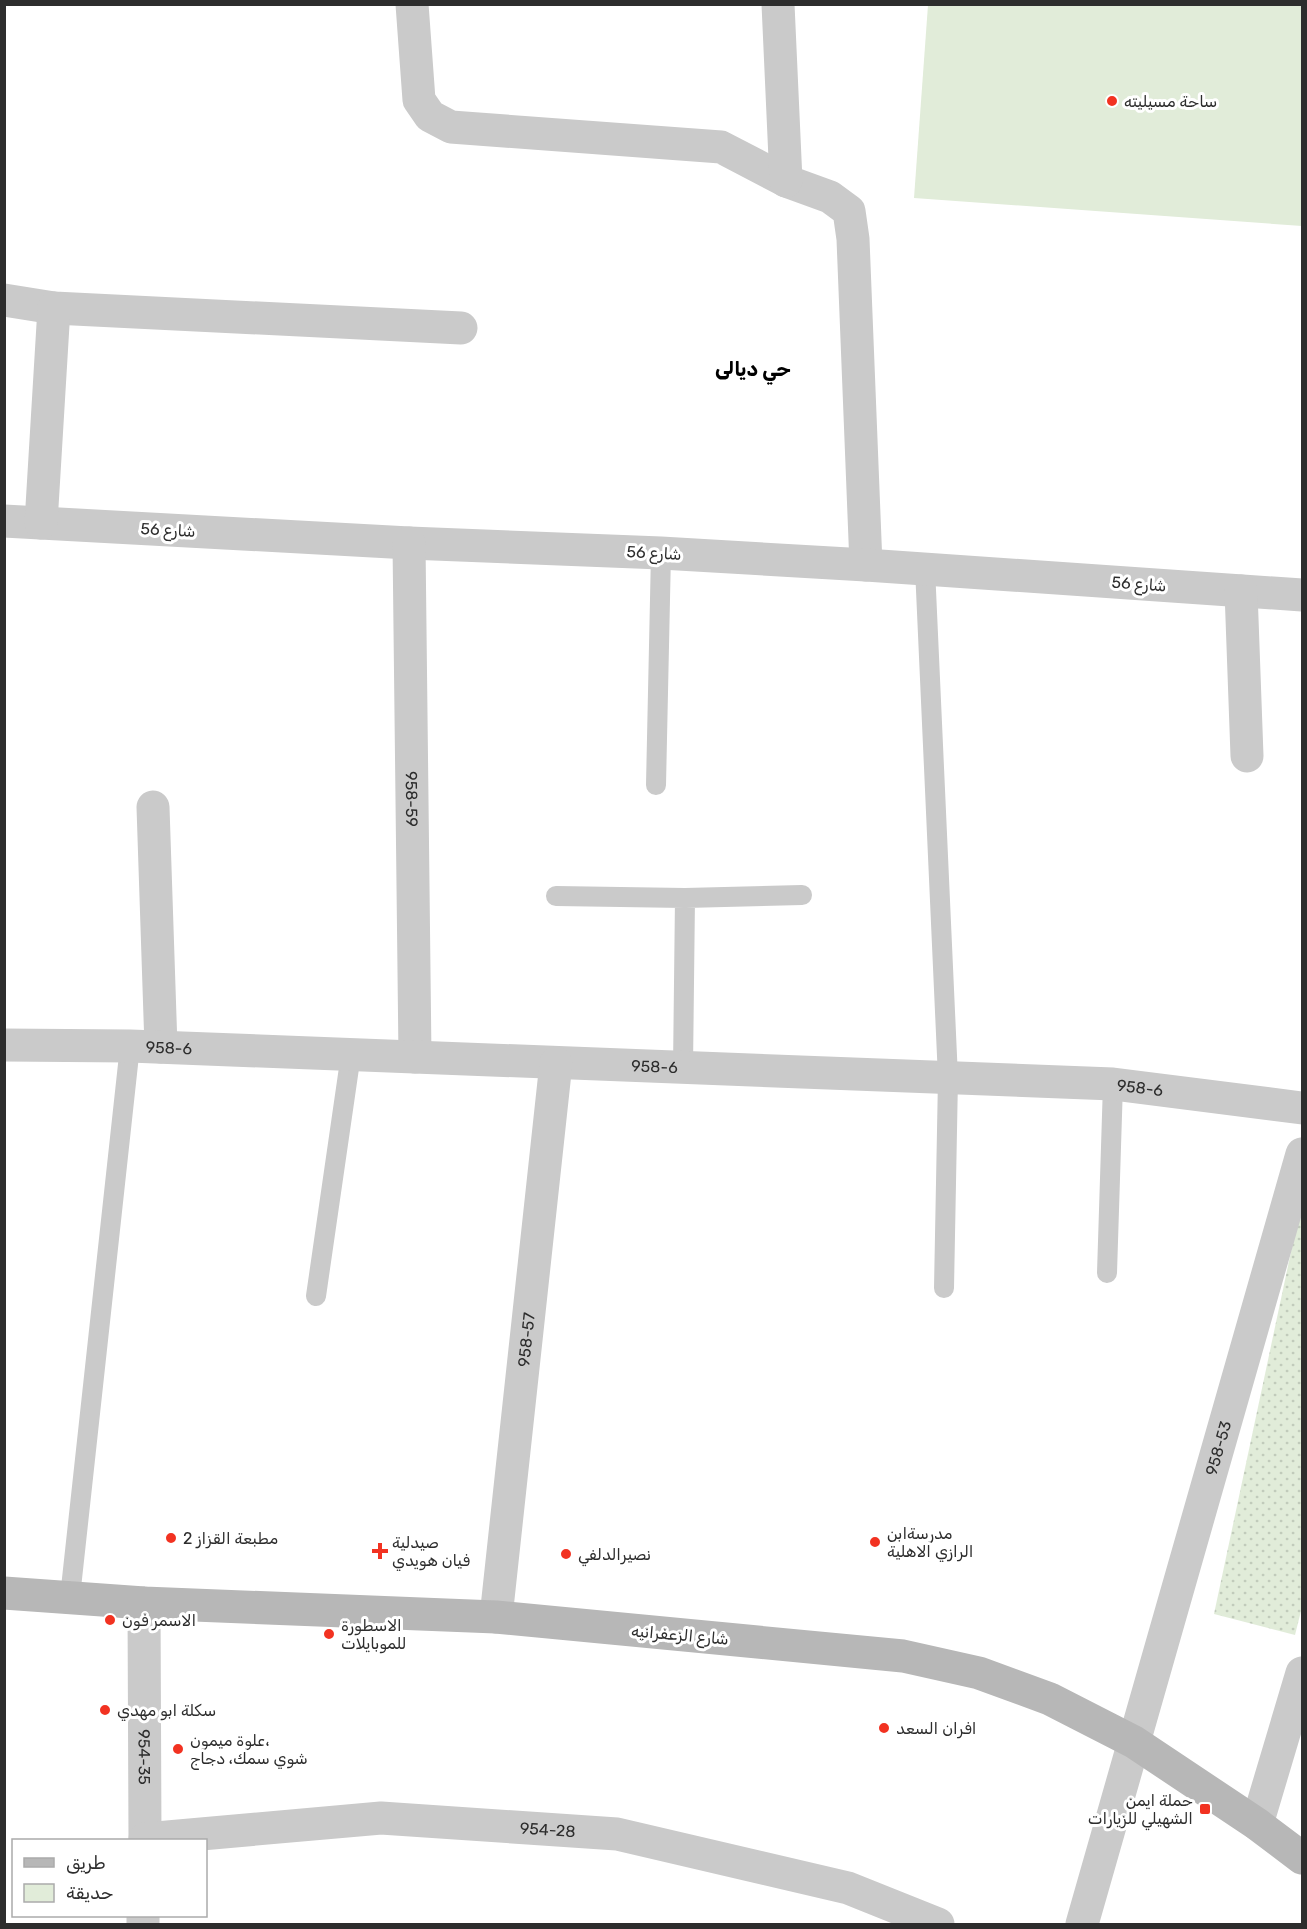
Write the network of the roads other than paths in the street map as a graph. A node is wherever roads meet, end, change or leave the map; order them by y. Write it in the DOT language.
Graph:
graph roads {
  1 [pos="412,4"];
  2 [pos="778,4"];
  3 [pos="786,181"];
  4 [pos="4,300"];
  5 [pos="54,308"];
  6 [pos="460,328"];
  7 [pos="4,521"];
  8 [pos="41,523"];
  9 [pos="409,543"];
  10 [pos="662,554"];
  11 [pos="866,565"];
  12 [pos="926,568"];
  13 [pos="1241,591"];
  14 [pos="1302,595"];
  15 [pos="1247,756"];
  16 [pos="656,785"];
  17 [pos="153,807"];
  18 [pos="556,896"];
  19 [pos="802,896"];
  20 [pos="685,898"];
  21 [pos="4,1045"];
  22 [pos="145,1046"];
  23 [pos="351,1054"];
  24 [pos="415,1057"];
  25 [pos="556,1063"];
  26 [pos="683,1068"];
  27 [pos="948,1078"];
  28 [pos="1113,1084"];
  29 [pos="1302,1108"];
  30 [pos="1302,1154"];
  31 [pos="1107,1273"];
  32 [pos="944,1288"];
  33 [pos="316,1296"];
  34 [pos="4,1593"];
  35 [pos="70,1597"];
  36 [pos="144,1603"];
  37 [pos="496,1617"];
  38 [pos="1302,1673"];
  39 [pos="1134,1743"];
  40 [pos="1257,1824"];
  41 [pos="145,1839"];
  42 [pos="156,1839"];
  43 [pos="1302,1858"];
  44 [pos="938,1924"];
  45 [pos="1082,1924"];
  1 -- 3 [label="street"];
  2 -- 3 [label="street"];
  3 -- 11 [label="street"];
  4 -- 5 [label="street"];
  5 -- 6 [label="street"];
  5 -- 8 [label="street"];
  7 -- 8 [label="street, شارع 56"];
  8 -- 9 [label="street, شارع 56"];
  9 -- 10 [label="street, شارع 56"];
  9 -- 24 [label="street, 958-59"];
  10 -- 11 [label="street, شارع 56"];
  10 -- 16 [label="lane"];
  11 -- 12 [label="street, شارع 56"];
  12 -- 13 [label="street, شارع 56"];
  12 -- 27 [label="lane"];
  13 -- 14 [label="street, شارع 56"];
  13 -- 15 [label="street"];
  17 -- 22 [label="street"];
  18 -- 20 [label="lane"];
  19 -- 20 [label="lane"];
  20 -- 26 [label="lane"];
  21 -- 22 [label="street, 958-6"];
  22 -- 23 [label="street, 958-6"];
  22 -- 35 [label="lane"];
  23 -- 24 [label="street, 958-6"];
  23 -- 33 [label="lane"];
  24 -- 25 [label="street, 958-6"];
  25 -- 26 [label="street, 958-6"];
  25 -- 37 [label="street, 958-57"];
  26 -- 27 [label="street, 958-6"];
  27 -- 28 [label="street, 958-6"];
  27 -- 32 [label="lane"];
  28 -- 29 [label="street, 958-6"];
  28 -- 31 [label="lane"];
  30 -- 39 [label="street, 958-53"];
  34 -- 35 [label="street, شارع الزعفرانيه"];
  35 -- 36 [label="street, شارع الزعفرانيه"];
  36 -- 37 [label="street, شارع الزعفرانيه"];
  36 -- 41 [label="street, 954-35"];
  37 -- 39 [label="street, شارع الزعفرانيه"];
  38 -- 40 [label="street"];
  39 -- 40 [label="street, شارع الزعفرانيه"];
  39 -- 45 [label="street, 958-53"];
  40 -- 43 [label="street, شارع الزعفرانيه"];
  42 -- 44 [label="street, 954-28"];
}
